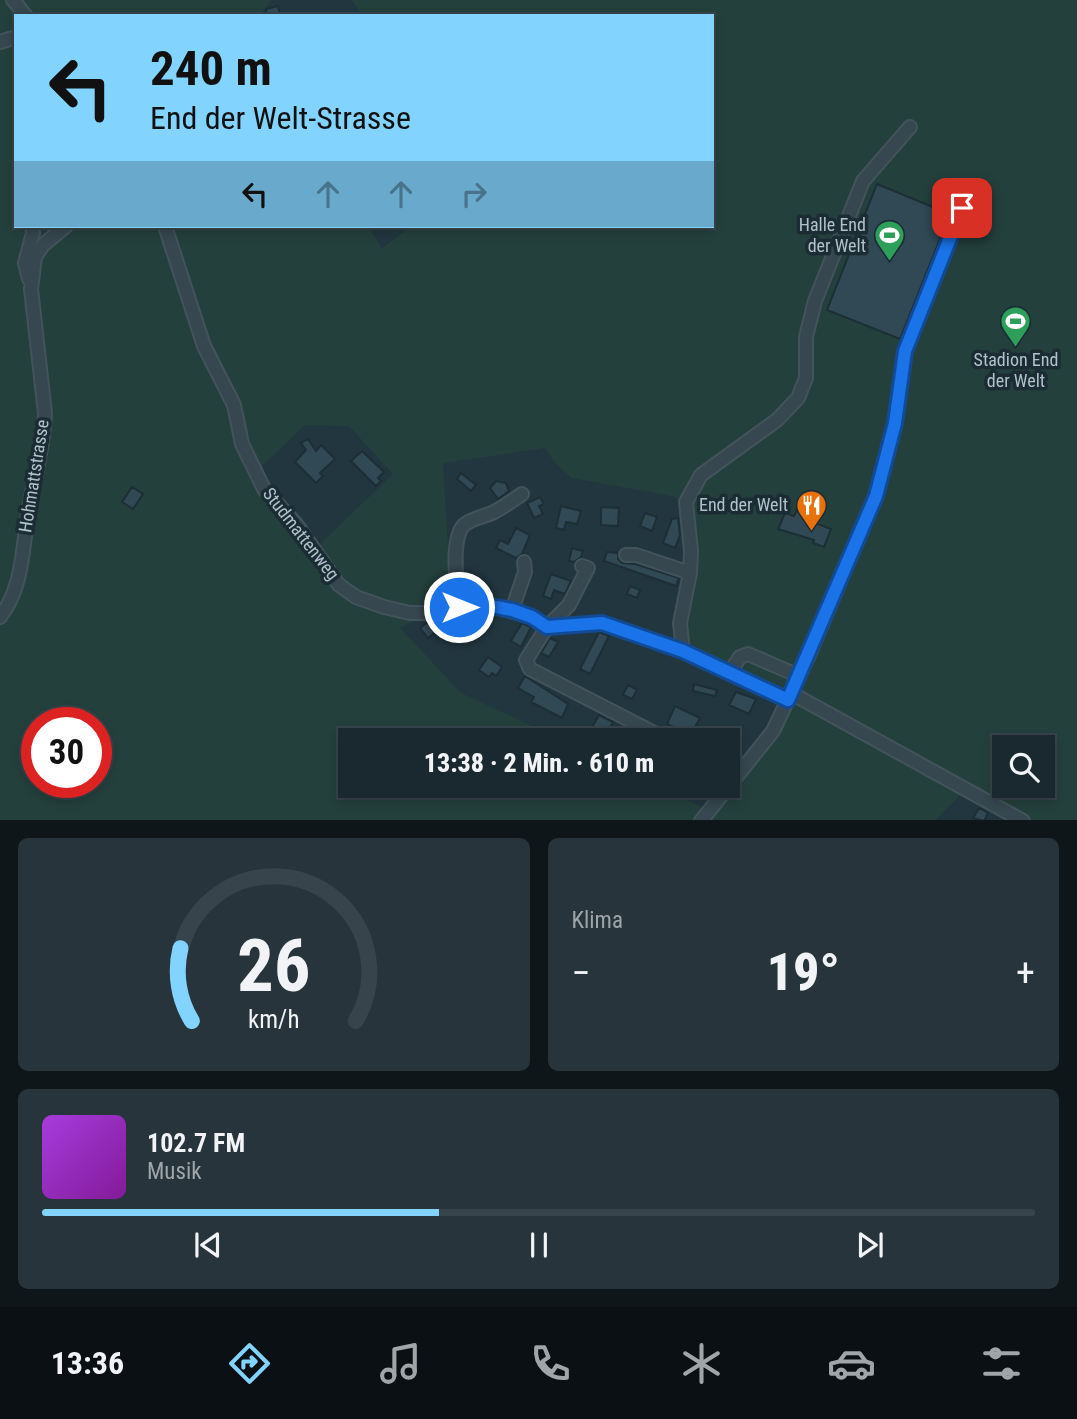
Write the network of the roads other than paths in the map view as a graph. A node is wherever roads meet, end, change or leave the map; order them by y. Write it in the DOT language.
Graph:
graph roads {
  1 [pos="13,0"];
  2 [pos="24,14"];
  3 [pos="910,127"];
  4 [pos="962,208"];
  5 [pos="32,228"];
  6 [pos="64,228"];
  7 [pos="166,228"];
  8 [pos="31,289"];
  9 [pos="522,494"];
  10 [pos="626,555"];
  11 [pos="524,562"];
  12 [pos="582,566"];
  13 [pos="690,573"];
  14 [pos="459,607"];
  15 [pos="512,610"];
  16 [pos="0,617"];
  17 [pos="547,627"];
  18 [pos="683,651"];
  19 [pos="736,676"];
  20 [pos="799,676"];
  21 [pos="790,697"];
  22 [pos="645,728"];
  23 [pos="740,766"];
  24 [pos="716,798"];
  25 [pos="703,820"];
  26 [pos="1021,820"];
  1 -- 2 [label="street"];
  3 -- 13 [label="street"];
  4 -- 20 [label="street"];
  5 -- 8 [label="street, Hohmattstrasse"];
  6 -- 8 [label="street, Hohmattstrasse"];
  7 -- 14 [label="street, Studmattenweg"];
  8 -- 16 [label="street, Hohmattstrasse"];
  9 -- 14 [label="street"];
  10 -- 13 [label="street"];
  11 -- 15 [label="street"];
  12 -- 17 [label="street"];
  13 -- 18 [label="street"];
  14 -- 15 [label="street, Studmattenweg"];
  15 -- 17 [label="street, Studmattenweg"];
  17 -- 18 [label="street"];
  17 -- 22 [label="street"];
  18 -- 19 [label="street"];
  19 -- 20 [label="street"];
  19 -- 21 [label="street"];
  20 -- 21 [label="street"];
  21 -- 23 [label="street"];
  21 -- 26 [label="street"];
  24 -- 25 [label="street"];
}
